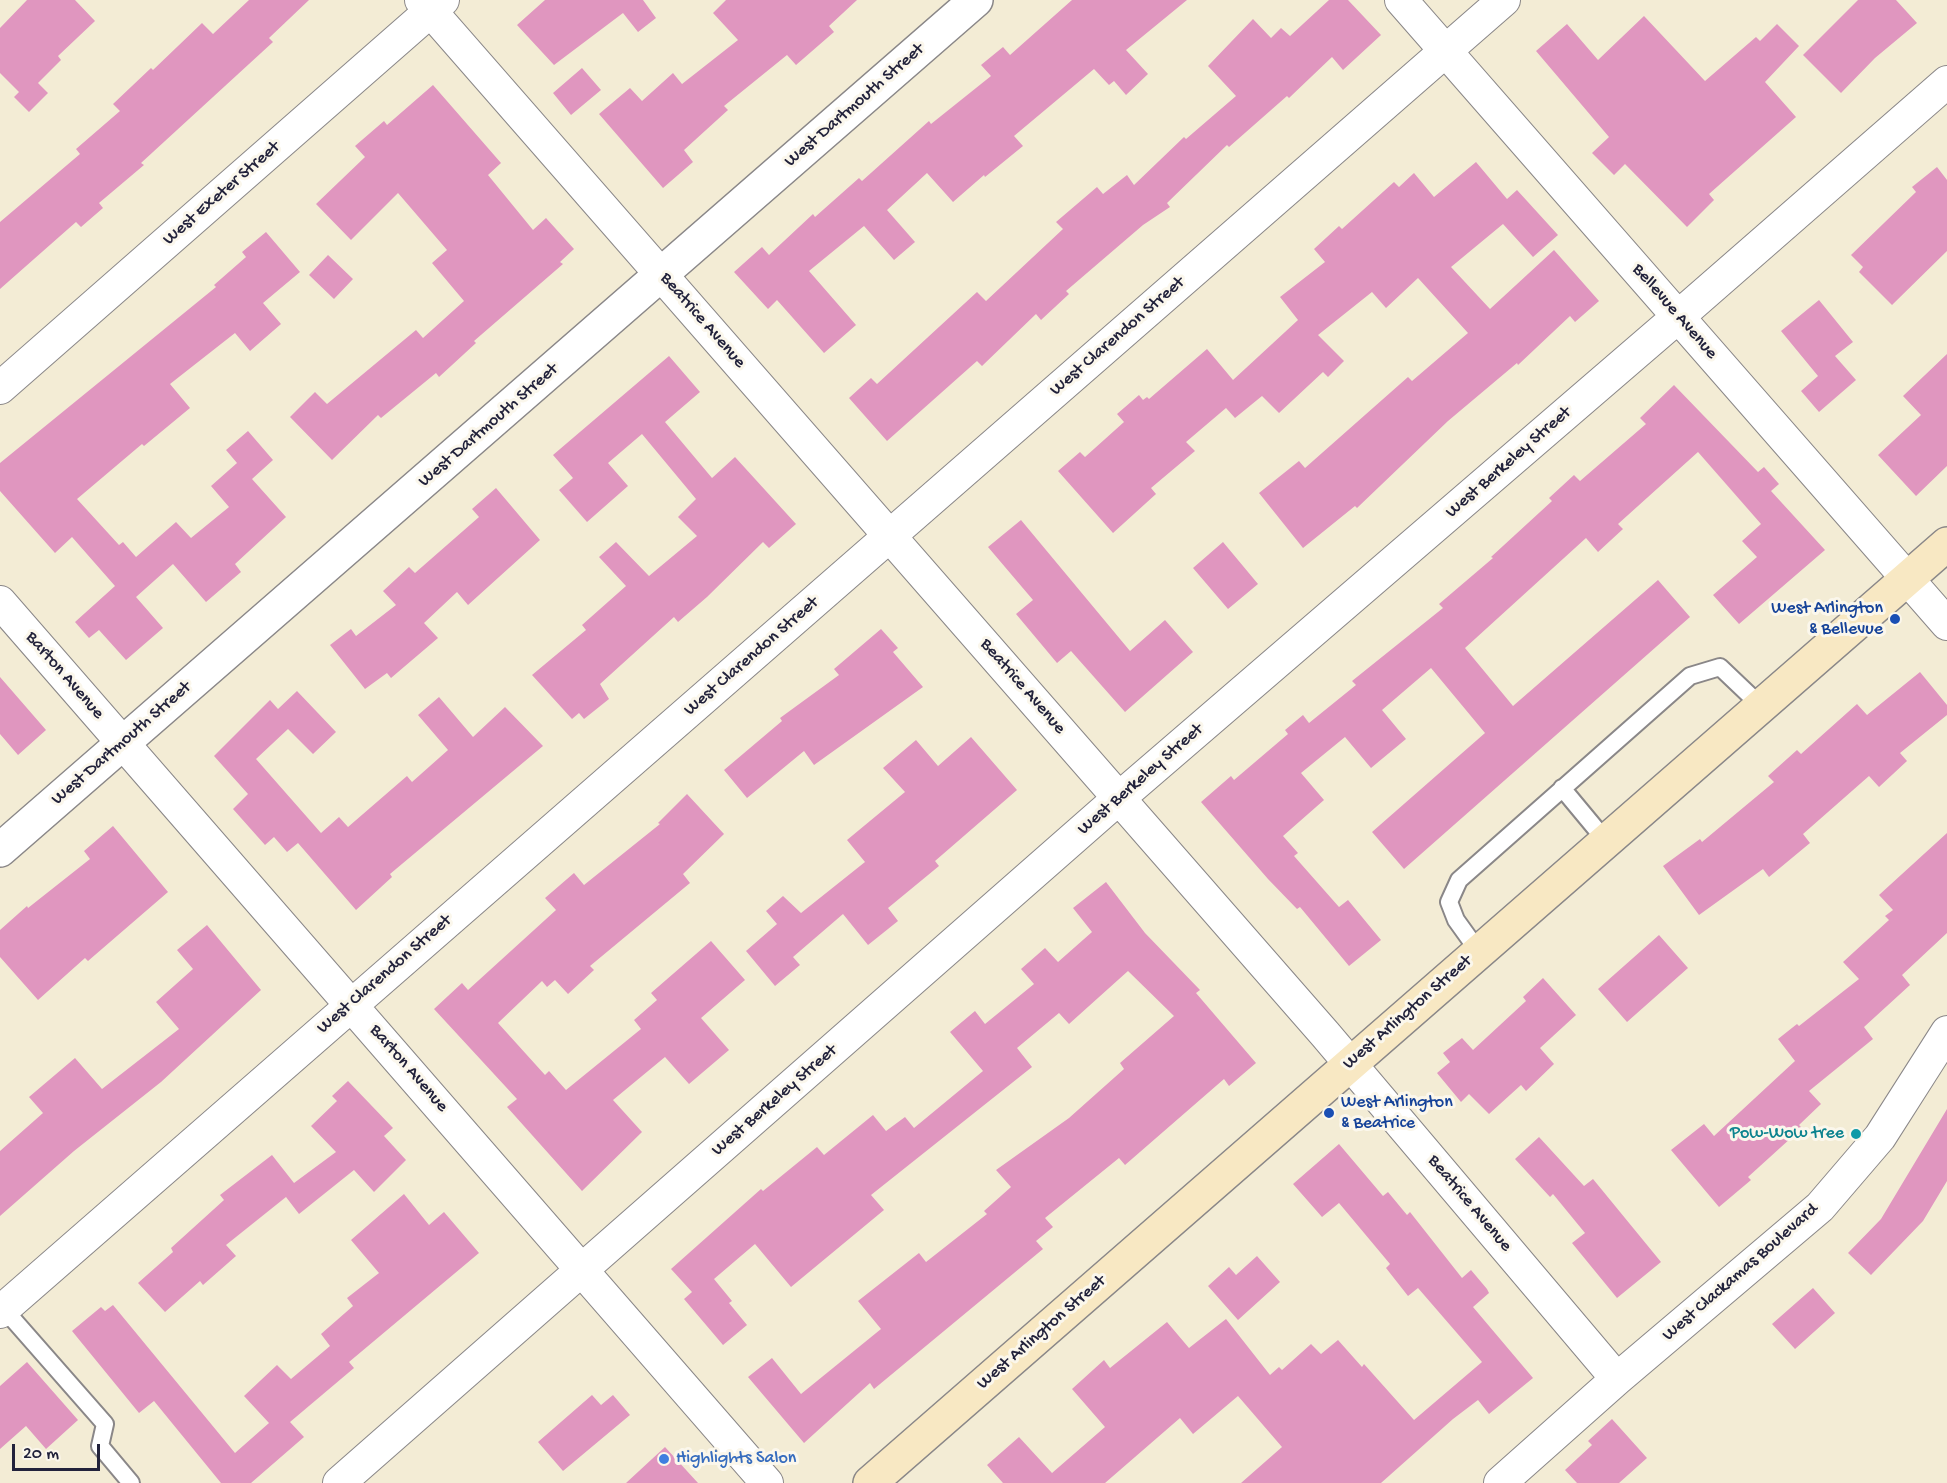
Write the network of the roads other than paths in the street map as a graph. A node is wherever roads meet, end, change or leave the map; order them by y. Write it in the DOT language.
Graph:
graph roads {
  1 [pos="976,0"];
  2 [pos="1401,0"];
  3 [pos="1504,0"];
  4 [pos="432,4"];
  5 [pos="1445,51"];
  6 [pos="1947,82"];
  7 [pos="662,276"];
  8 [pos="1679,316"];
  9 [pos="0,388"];
  10 [pos="891,536"];
  11 [pos="1947,544"];
  12 [pos="1907,579"];
  13 [pos="0,602"];
  14 [pos="1947,624"];
  15 [pos="1761,706"];
  16 [pos="123,743"];
  17 [pos="1562,788"];
  18 [pos="1118,799"];
  19 [pos="1606,841"];
  20 [pos="0,850"];
  21 [pos="1479,952"];
  22 [pos="350,1004"];
  23 [pos="1947,1032"];
  24 [pos="1350,1064"];
  25 [pos="584,1270"];
  26 [pos="2,1311"];
  27 [pos="1617,1379"];
  28 [pos="131,1483"];
  29 [pos="339,1483"];
  30 [pos="766,1483"];
  31 [pos="870,1483"];
  32 [pos="1500,1483"];
  1 -- 7 [label="street, West Dartmouth Street"];
  2 -- 5 [label="street, Bellevue Avenue"];
  3 -- 5 [label="street, West Clarendon Street"];
  4 -- 7 [label="street, Beatrice Avenue"];
  4 -- 9 [label="street, West Exeter Street"];
  5 -- 8 [label="street, Bellevue Avenue"];
  5 -- 10 [label="street, West Clarendon Street"];
  6 -- 8 [label="street, West Berkeley Street"];
  7 -- 10 [label="street, Beatrice Avenue"];
  7 -- 16 [label="street, West Dartmouth Street"];
  8 -- 12 [label="street, Bellevue Avenue"];
  8 -- 18 [label="street, West Berkeley Street"];
  10 -- 18 [label="street, Beatrice Avenue"];
  10 -- 22 [label="street, West Clarendon Street"];
  11 -- 12 [label="main road, West Arlington Street"];
  12 -- 14 [label="street, Bellevue Avenue"];
  12 -- 15 [label="main road, West Arlington Street"];
  13 -- 16 [label="street, Barton Avenue"];
  15 -- 17 [label="lane"];
  15 -- 19 [label="main road, West Arlington Street"];
  16 -- 20 [label="street, West Dartmouth Street"];
  16 -- 22 [label="street, Barton Avenue"];
  17 -- 19 [label="lane"];
  17 -- 21 [label="lane"];
  18 -- 24 [label="street, Beatrice Avenue"];
  18 -- 25 [label="street, West Berkeley Street"];
  19 -- 21 [label="main road, West Arlington Street"];
  21 -- 24 [label="main road, West Arlington Street"];
  22 -- 25 [label="street, Barton Avenue"];
  22 -- 26 [label="street, West Clarendon Street"];
  23 -- 27 [label="street, West Clackamas Boulevard"];
  24 -- 27 [label="street, Beatrice Avenue"];
  24 -- 31 [label="main road, West Arlington Street"];
  25 -- 29 [label="street, West Berkeley Street"];
  25 -- 30 [label="street, Barton Avenue"];
  26 -- 28 [label="lane"];
  27 -- 32 [label="street, West Clackamas Boulevard"];
}
